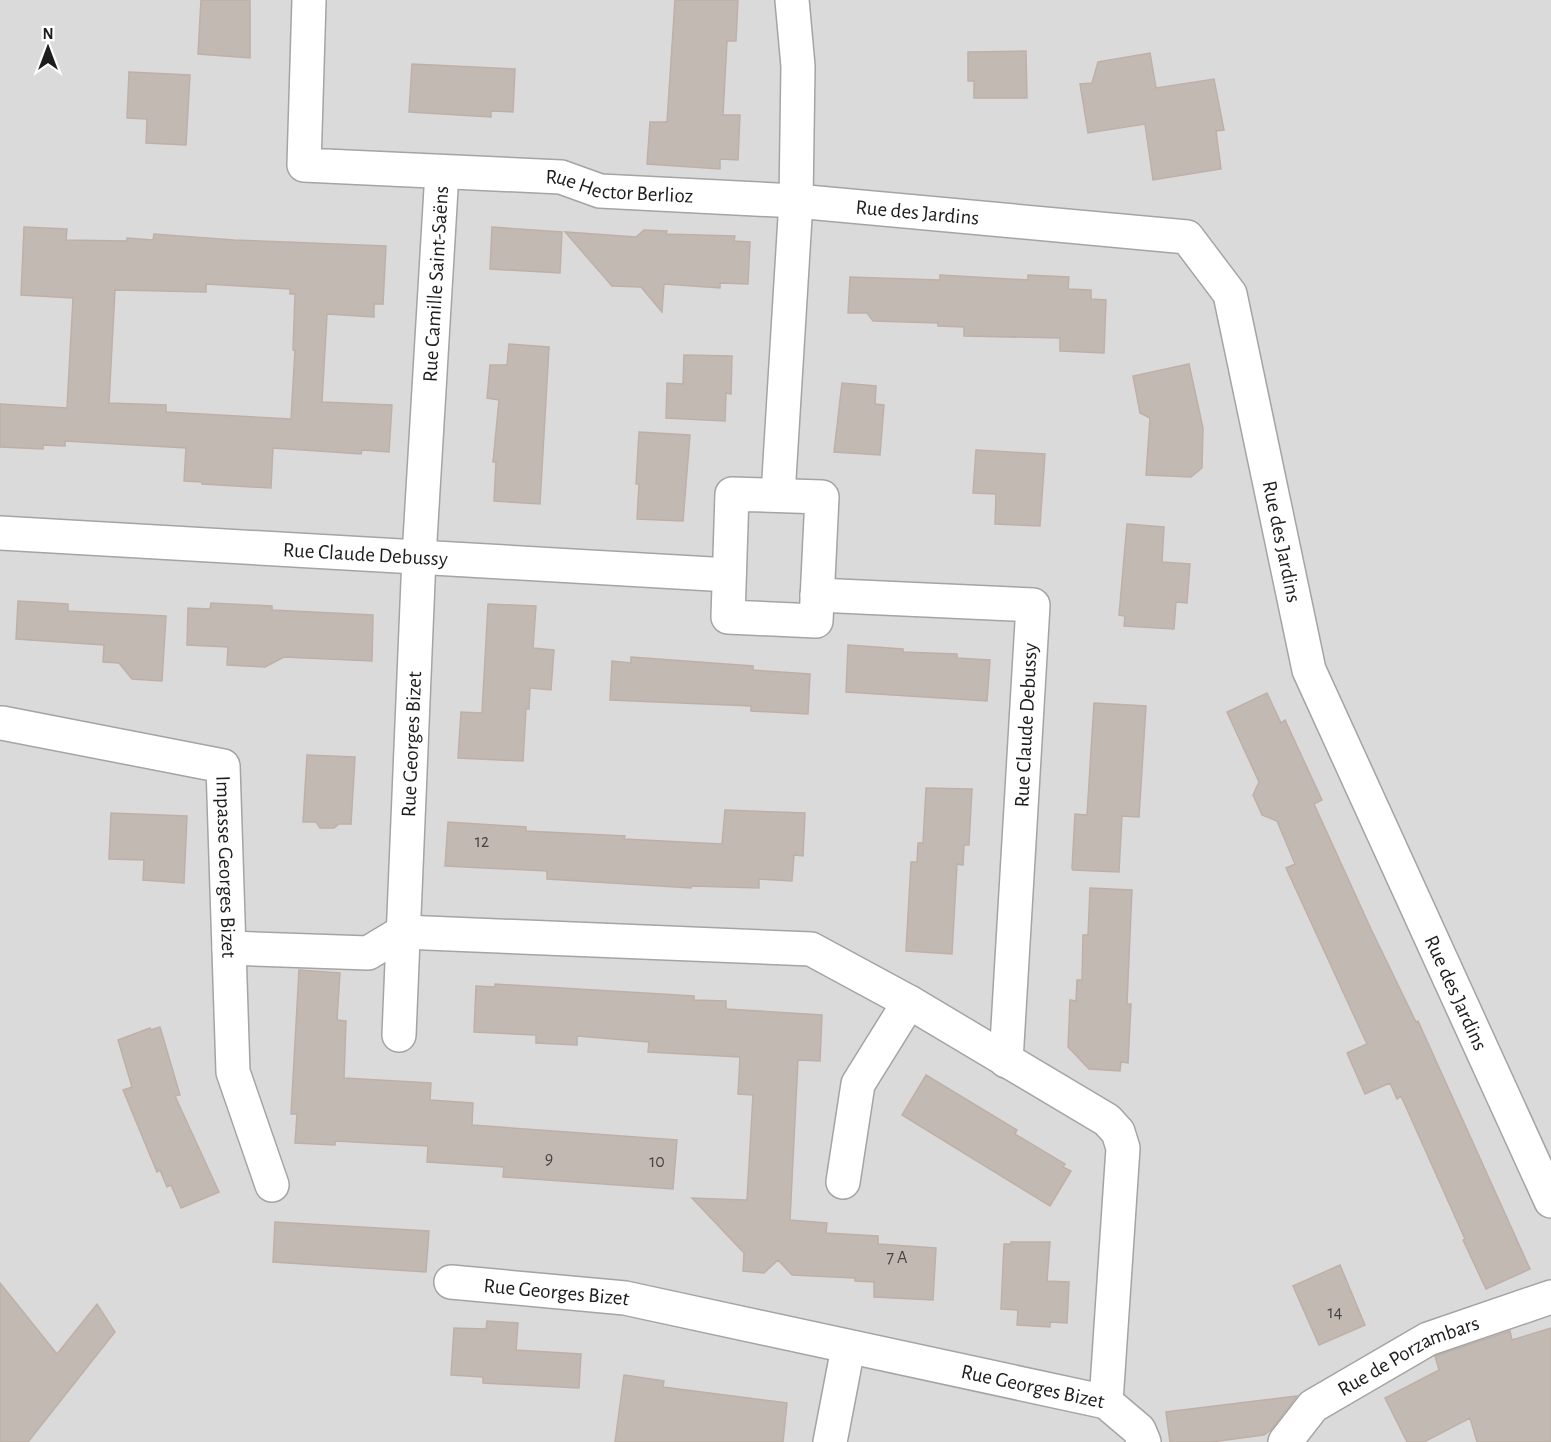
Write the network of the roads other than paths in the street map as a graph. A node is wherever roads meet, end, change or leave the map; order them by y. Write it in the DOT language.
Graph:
graph roads {
  1 [pos="309,0"];
  2 [pos="792,0"];
  3 [pos="442,172"];
  4 [pos="796,201"];
  5 [pos="778,495"];
  6 [pos="0,533"];
  7 [pos="419,556"];
  8 [pos="729,575"];
  9 [pos="817,594"];
  10 [pos="2,723"];
  11 [pos="403,932"];
  12 [pos="229,948"];
  13 [pos="909,1002"];
  14 [pos="399,1035"];
  15 [pos="1006,1061"];
  16 [pos="843,1182"];
  17 [pos="272,1185"];
  18 [pos="1551,1201"];
  19 [pos="452,1282"];
  20 [pos="1551,1297"];
  21 [pos="848,1348"];
  22 [pos="1106,1402"];
  23 [pos="830,1442"];
  24 [pos="1144,1442"];
  25 [pos="1286,1442"];
  1 -- 3 [label="street, Rue Camille Saint-Saëns"];
  2 -- 4 [label="street"];
  3 -- 4 [label="street, Rue Hector Berlioz"];
  3 -- 7 [label="street, Rue Camille Saint-Saëns"];
  4 -- 5 [label="street"];
  4 -- 18 [label="street, Rue des Jardins"];
  5 -- 8 [label="street"];
  5 -- 9 [label="street"];
  6 -- 7 [label="street, Rue Claude Debussy"];
  7 -- 8 [label="street, Rue Claude Debussy"];
  7 -- 11 [label="street, Rue Georges Bizet"];
  8 -- 9 [label="street"];
  9 -- 15 [label="street, Rue Claude Debussy"];
  10 -- 12 [label="street, Impasse Georges Bizet"];
  11 -- 12 [label="street"];
  11 -- 13 [label="street, Rue Georges Bizet"];
  11 -- 14 [label="street, Rue Georges Bizet"];
  12 -- 17 [label="street, Impasse Georges Bizet"];
  13 -- 15 [label="street, Rue Georges Bizet"];
  13 -- 16 [label="street"];
  15 -- 22 [label="street, Rue Georges Bizet"];
  19 -- 21 [label="street, Rue Georges Bizet"];
  20 -- 25 [label="street, Rue de Porzambars"];
  21 -- 22 [label="street, Rue Georges Bizet"];
  21 -- 23 [label="street"];
  22 -- 24 [label="street"];
}
